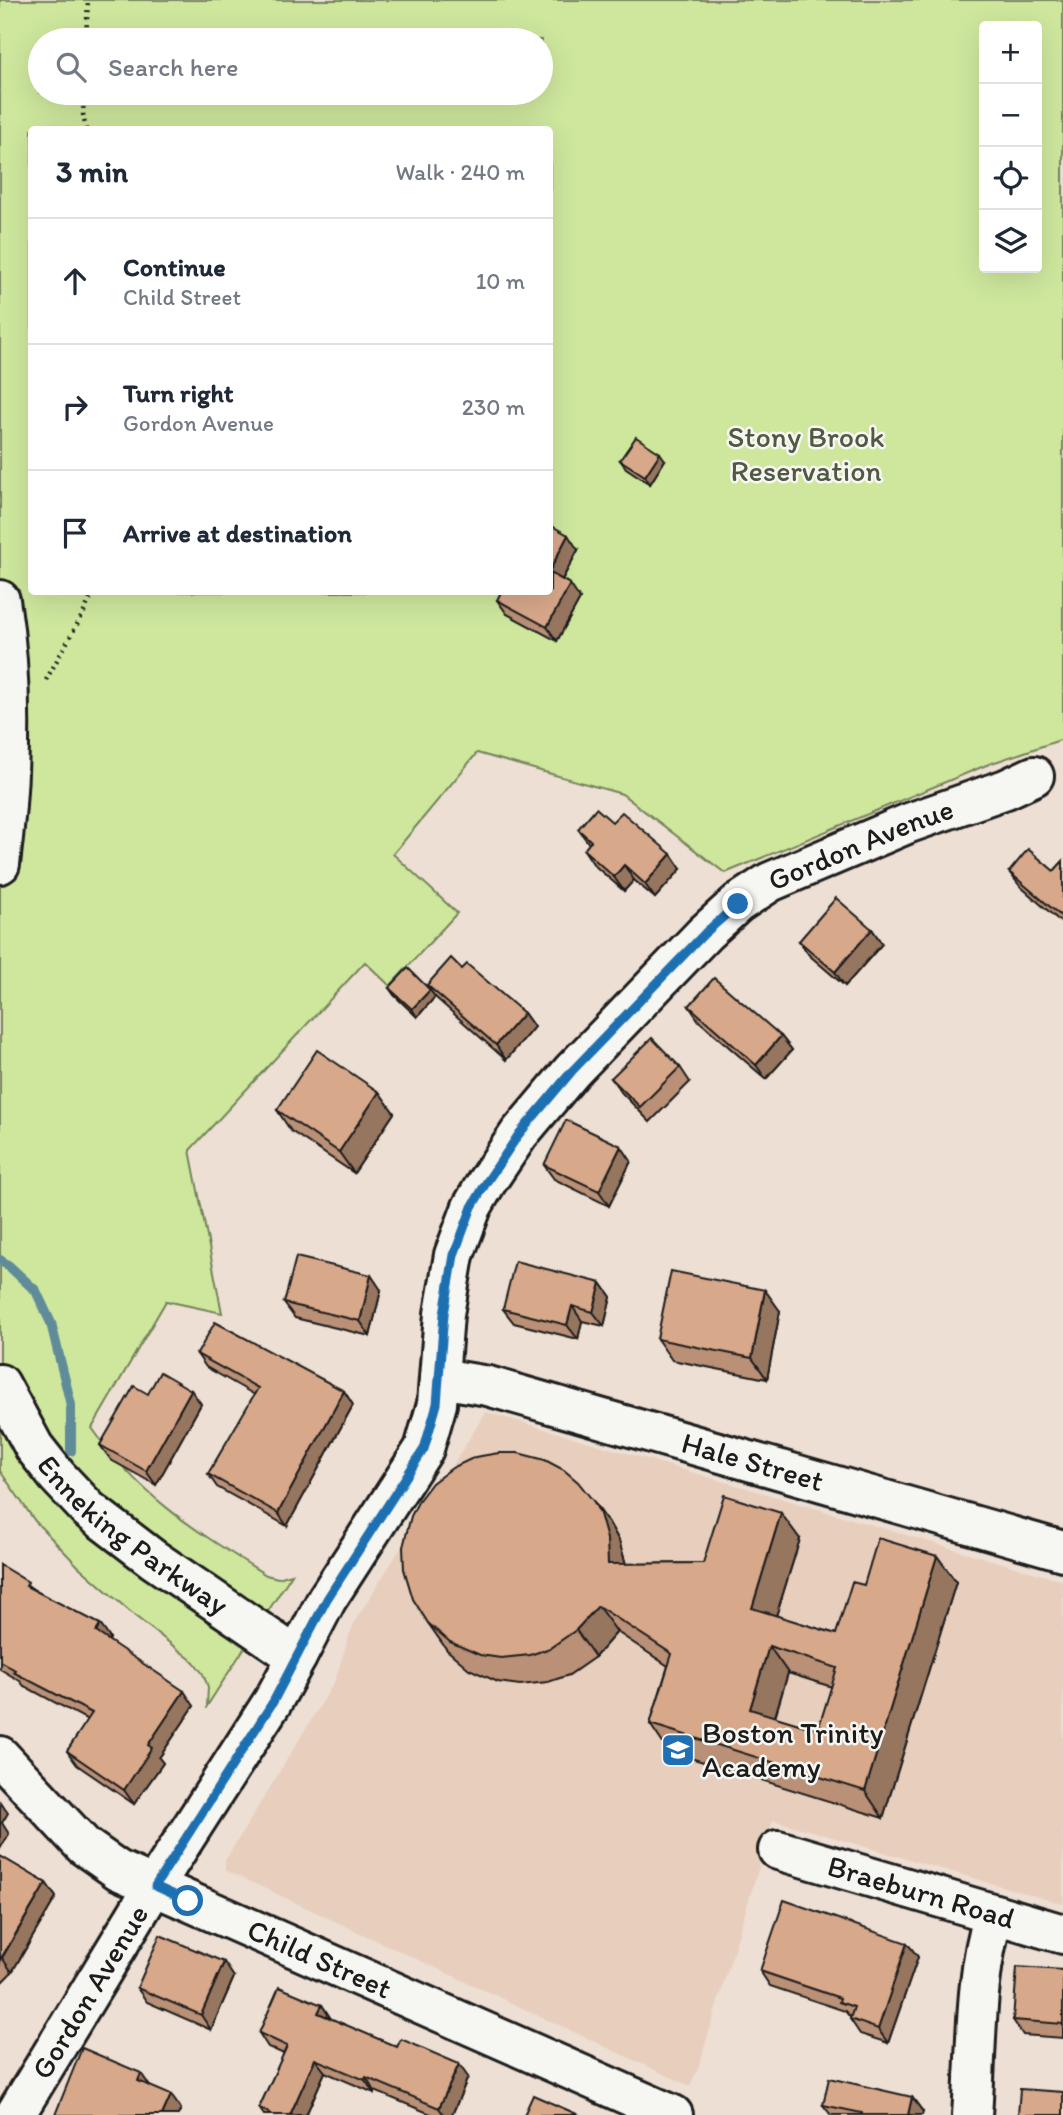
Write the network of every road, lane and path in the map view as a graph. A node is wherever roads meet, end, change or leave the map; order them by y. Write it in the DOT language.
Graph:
graph roads {
  1 [pos="88,0"];
  2 [pos="87,28"];
  3 [pos="83,105"];
  4 [pos="85,126"];
  5 [pos="92,595"];
  6 [pos="0,600"];
  7 [pos="48,678"];
  8 [pos="1034,776"];
  9 [pos="0,864"];
  10 [pos="440,1378"];
  11 [pos="0,1384"];
  12 [pos="1063,1551"];
  13 [pos="297,1657"];
  14 [pos="0,1756"];
  15 [pos="778,1850"];
  16 [pos="155,1886"];
  17 [pos="994,1914"];
  18 [pos="1063,1934"];
  19 [pos="15,2115"];
  20 [pos="673,2115"];
  21 [pos="972,2115"];
  1 -- 2 [label="path"];
  3 -- 4 [label="path"];
  5 -- 7 [label="path"];
  6 -- 9 [label="street"];
  8 -- 10 [label="street, Gordon Avenue"];
  10 -- 12 [label="street, Hale Street"];
  10 -- 13 [label="street, Gordon Avenue"];
  11 -- 13 [label="street, Enneking Parkway"];
  13 -- 16 [label="street, Gordon Avenue"];
  14 -- 16 [label="street, Child Street"];
  15 -- 17 [label="street, Braeburn Road"];
  16 -- 19 [label="street, Gordon Avenue"];
  16 -- 20 [label="street, Child Street"];
  17 -- 18 [label="street, Braeburn Road"];
  17 -- 21 [label="street"];
}
